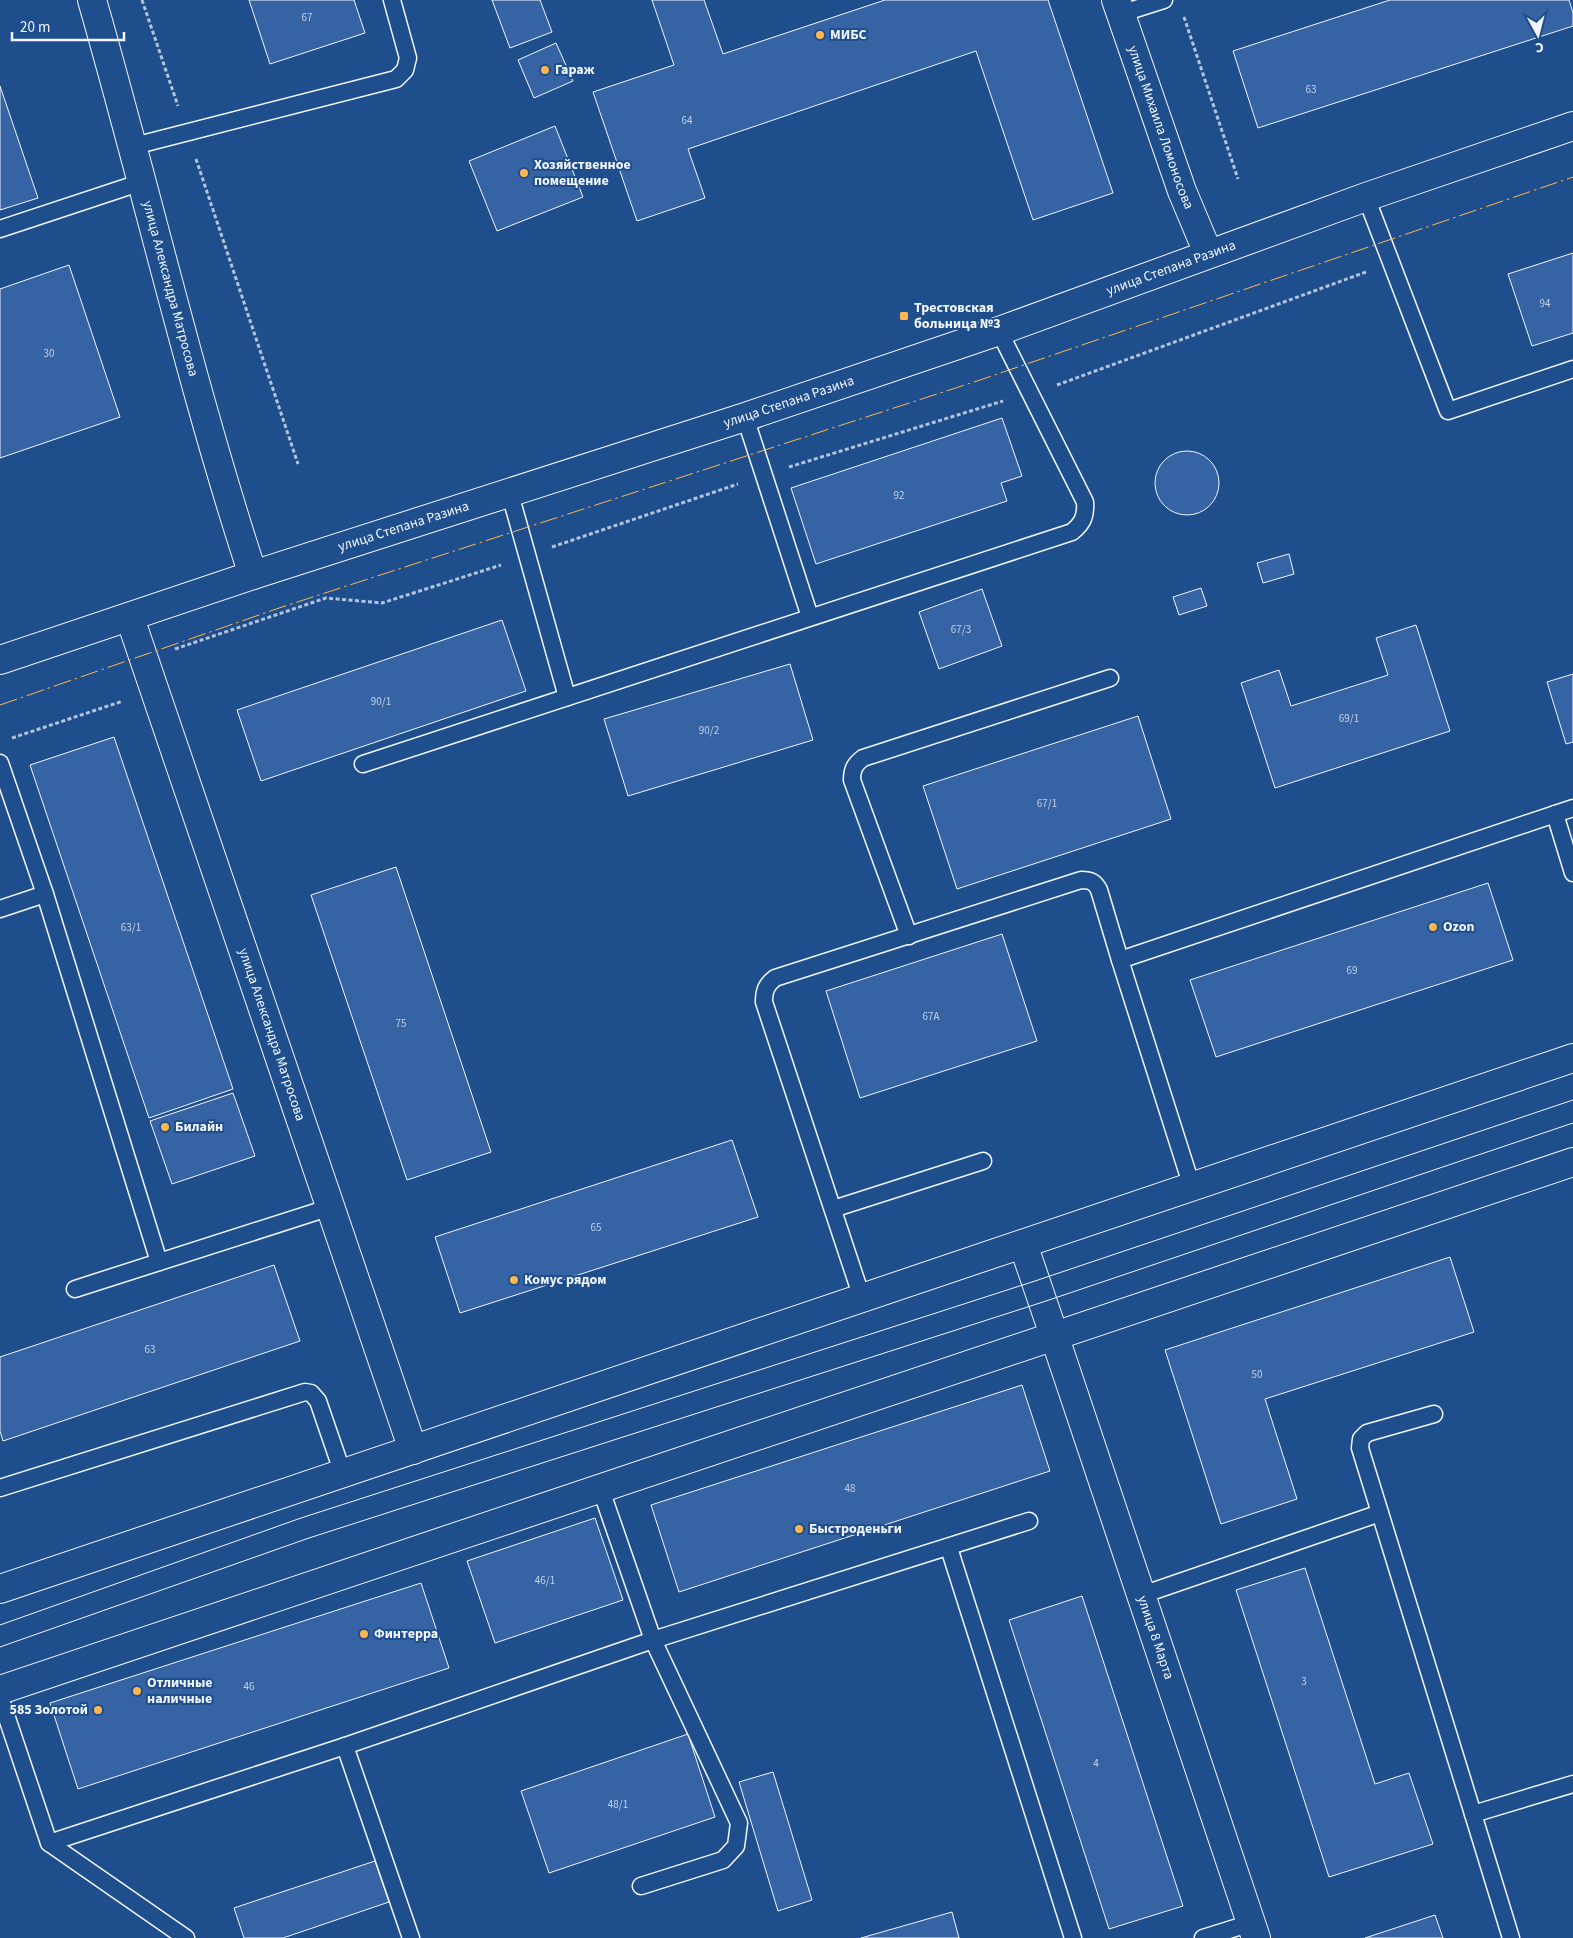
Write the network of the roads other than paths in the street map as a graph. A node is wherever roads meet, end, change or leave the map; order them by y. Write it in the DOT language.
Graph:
graph roads {
  1 [pos="92,0"];
  2 [pos="392,0"];
  3 [pos="1164,0"];
  4 [pos="1118,7"];
  5 [pos="1573,126"];
  6 [pos="134,146"];
  7 [pos="142,182"];
  8 [pos="1366,197"];
  9 [pos="0,229"];
  10 [pos="1208,253"];
  11 [pos="999,331"];
  12 [pos="1573,370"];
  13 [pos="745,417"];
  14 [pos="510,494"];
  15 [pos="254,575"];
  16 [pos="810,617"];
  17 [pos="130,618"];
  18 [pos="0,660"];
  19 [pos="1110,678"];
  20 [pos="567,697"];
  21 [pos="0,763"];
  22 [pos="364,764"];
  23 [pos="1573,808"];
  24 [pos="1555,814"];
  25 [pos="1573,873"];
  26 [pos="45,894"];
  27 [pos="0,909"];
  28 [pos="909,936"];
  29 [pos="1120,960"];
  30 [pos="1573,1058"];
  31 [pos="983,1161"];
  32 [pos="1573,1162"];
  33 [pos="1192,1187"];
  34 [pos="331,1207"];
  35 [pos="833,1209"];
  36 [pos="1022,1244"];
  37 [pos="159,1262"];
  38 [pos="75,1289"];
  39 [pos="862,1298"];
  40 [pos="1055,1338"];
  41 [pos="1434,1414"];
  42 [pos="413,1450"];
  43 [pos="344,1474"];
  44 [pos="600,1487"];
  45 [pos="0,1488"];
  46 [pos="1380,1513"];
  47 [pos="1029,1521"];
  48 [pos="949,1548"];
  49 [pos="0,1589"];
  50 [pos="1142,1595"];
  51 [pos="653,1640"];
  52 [pos="0,1690"];
  53 [pos="0,1697"];
  54 [pos="345,1746"];
  55 [pos="1573,1784"];
  56 [pos="1472,1814"];
  57 [pos="49,1843"];
  58 [pos="641,1886"];
  59 [pos="1254,1930"];
  60 [pos="186,1938"];
  61 [pos="411,1938"];
  62 [pos="1073,1938"];
  63 [pos="1203,1938"];
  64 [pos="1511,1938"];
  1 -- 6 [label="street, улица Александра Матросова"];
  2 -- 6 [label="lane"];
  3 -- 4 [label="lane"];
  4 -- 10 [label="street, улица Михаила Ломоносова"];
  5 -- 8 [label="street, улица Степана Разина"];
  6 -- 7 [label="street, улица Александра Матросова"];
  7 -- 9 [label="lane"];
  7 -- 15 [label="street, улица Александра Матросова"];
  8 -- 10 [label="street, улица Степана Разина"];
  8 -- 12 [label="lane"];
  10 -- 11 [label="street, улица Степана Разина"];
  11 -- 13 [label="street, улица Степана Разина"];
  11 -- 16 [label="lane"];
  13 -- 14 [label="street, улица Степана Разина"];
  13 -- 16 [label="lane"];
  14 -- 15 [label="street, улица Степана Разина"];
  14 -- 20 [label="lane"];
  15 -- 17 [label="street, улица Степана Разина"];
  16 -- 20 [label="lane"];
  17 -- 18 [label="street, улица Степана Разина"];
  17 -- 34 [label="street, улица Александра Матросова"];
  19 -- 28 [label="lane"];
  20 -- 22 [label="lane"];
  21 -- 26 [label="lane"];
  23 -- 24 [label="lane"];
  24 -- 25 [label="lane"];
  24 -- 29 [label="lane"];
  26 -- 27 [label="lane"];
  26 -- 37 [label="lane"];
  28 -- 29 [label="lane"];
  28 -- 35 [label="lane"];
  29 -- 33 [label="lane"];
  30 -- 33 [label="street"];
  31 -- 35 [label="lane"];
  32 -- 40 [label="street"];
  33 -- 36 [label="street"];
  34 -- 37 [label="lane"];
  34 -- 42 [label="street, улица Александра Матросова"];
  35 -- 39 [label="lane"];
  36 -- 39 [label="street"];
  36 -- 40 [label="street, улица 8 Марта"];
  37 -- 38 [label="lane"];
  39 -- 42 [label="street"];
  40 -- 44 [label="street"];
  40 -- 50 [label="street, улица 8 Марта"];
  41 -- 46 [label="lane"];
  42 -- 43 [label="street"];
  43 -- 45 [label="lane"];
  43 -- 49 [label="street"];
  44 -- 51 [label="lane"];
  44 -- 52 [label="street"];
  46 -- 50 [label="lane"];
  46 -- 56 [label="lane"];
  47 -- 48 [label="lane"];
  48 -- 51 [label="lane"];
  48 -- 62 [label="lane"];
  50 -- 59 [label="street, улица 8 Марта"];
  51 -- 54 [label="lane"];
  51 -- 58 [label="lane"];
  53 -- 57 [label="lane"];
  54 -- 57 [label="lane"];
  54 -- 61 [label="lane"];
  55 -- 56 [label="lane"];
  56 -- 64 [label="lane"];
  57 -- 60 [label="lane"];
  59 -- 63 [label="lane"];
}
